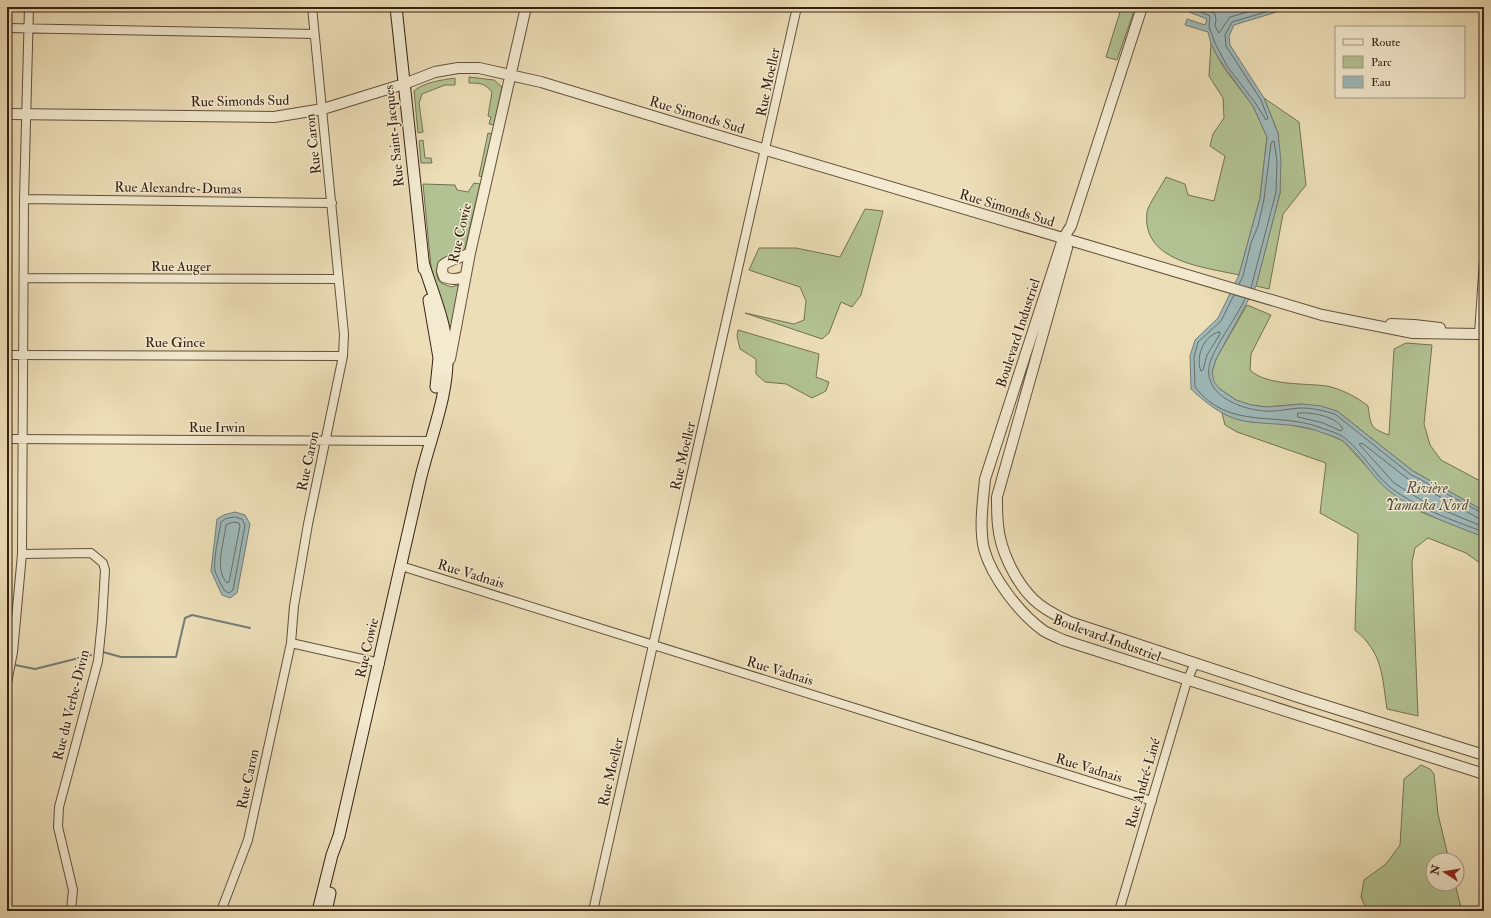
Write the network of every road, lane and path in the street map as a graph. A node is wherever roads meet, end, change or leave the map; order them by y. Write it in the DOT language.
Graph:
graph roads {
  1 [pos="29,7"];
  2 [pos="312,7"];
  3 [pos="396,7"];
  4 [pos="526,7"];
  5 [pos="797,7"];
  6 [pos="1142,7"];
  7 [pos="7,28"];
  8 [pos="28,29"];
  9 [pos="314,34"];
  10 [pos="512,75"];
  11 [pos="404,84"];
  12 [pos="322,109"];
  13 [pos="7,114"];
  14 [pos="27,114"];
  15 [pos="766,150"];
  16 [pos="24,199"];
  17 [pos="332,203"];
  18 [pos="1067,237"];
  19 [pos="470,253"];
  20 [pos="1484,259"];
  21 [pos="423,262"];
  22 [pos="465,276"];
  23 [pos="24,278"];
  24 [pos="338,279"];
  25 [pos="1482,334"];
  26 [pos="7,355"];
  27 [pos="22,355"];
  28 [pos="343,356"];
  29 [pos="447,373"];
  30 [pos="7,439"];
  31 [pos="24,439"];
  32 [pos="326,440"];
  33 [pos="427,442"];
  34 [pos="423,467"];
  35 [pos="22,554"];
  36 [pos="401,566"];
  37 [pos="291,643"];
  38 [pos="654,645"];
  39 [pos="380,663"];
  40 [pos="1195,664"];
  41 [pos="1187,680"];
  42 [pos="7,683"];
  43 [pos="1484,755"];
  44 [pos="1484,774"];
  45 [pos="1152,801"];
  46 [pos="339,836"];
  47 [pos="72,911"];
  48 [pos="221,911"];
  49 [pos="318,911"];
  50 [pos="326,911"];
  51 [pos="593,911"];
  52 [pos="1119,911"];
  1 -- 8 [label="street"];
  2 -- 9 [label="street, Rue Caron"];
  3 -- 11 [label="main road, Rue Saint-Jacques"];
  4 -- 10 [label="street, Rue Cowie"];
  5 -- 15 [label="street, Rue Moeller"];
  6 -- 18 [label="street, Boulevard Industriel"];
  7 -- 8 [label="street"];
  8 -- 9 [label="street"];
  8 -- 14 [label="street"];
  9 -- 12 [label="street, Rue Caron"];
  10 -- 11 [label="street, Rue Simonds Sud"];
  10 -- 15 [label="street, Rue Simonds Sud"];
  10 -- 19 [label="street, Rue Cowie"];
  11 -- 12 [label="street, Rue Simonds Sud"];
  11 -- 21 [label="main road, Rue Saint-Jacques"];
  12 -- 14 [label="street, Rue Simonds Sud"];
  12 -- 17 [label="street, Rue Caron"];
  13 -- 14 [label="street, Rue Simonds Sud"];
  14 -- 16 [label="street"];
  15 -- 18 [label="street, Rue Simonds Sud"];
  15 -- 38 [label="street, Rue Moeller"];
  16 -- 17 [label="street, Rue Alexandre-Dumas"];
  16 -- 23 [label="street"];
  17 -- 24 [label="street, Rue Caron"];
  18 -- 25 [label="street, Rue Simonds Sud"];
  18 -- 40 [label="street, Boulevard Industriel"];
  18 -- 41 [label="street, Boulevard Industriel"];
  19 -- 22 [label="street, Rue Cowie"];
  19 -- 22 [label="street"];
  20 -- 25 [label="street"];
  21 -- 29 [label="main road, Rue Saint-Jacques"];
  21 -- 33 [label="main road, Rue Saint-Jacques"];
  22 -- 29 [label="street, Rue Cowie"];
  23 -- 24 [label="street, Rue Auger"];
  23 -- 27 [label="street"];
  24 -- 28 [label="street, Rue Caron"];
  26 -- 27 [label="street, Rue Gince"];
  27 -- 28 [label="street, Rue Gince"];
  27 -- 31 [label="street"];
  28 -- 32 [label="street, Rue Caron"];
  29 -- 34 [label="main road, Rue Cowie"];
  30 -- 31 [label="street, Rue Irwin"];
  31 -- 32 [label="street, Rue Irwin"];
  31 -- 35 [label="street"];
  32 -- 33 [label="street, Rue Irwin"];
  32 -- 37 [label="street, Rue Caron"];
  33 -- 34 [label="main road, Rue Cowie"];
  34 -- 36 [label="main road, Rue Cowie"];
  35 -- 42 [label="street"];
  35 -- 47 [label="street, Rue du Verbe-Divin"];
  36 -- 38 [label="street, Rue Vadnais"];
  36 -- 39 [label="main road, Rue Cowie"];
  37 -- 39 [label="street"];
  37 -- 48 [label="street, Rue Caron"];
  38 -- 45 [label="street, Rue Vadnais"];
  38 -- 51 [label="street, Rue Moeller"];
  39 -- 46 [label="main road, Rue Cowie"];
  40 -- 41 [label="street, Rue André-Liné"];
  40 -- 43 [label="street, Boulevard Industriel"];
  41 -- 44 [label="street, Boulevard Industriel"];
  41 -- 45 [label="street, Rue André-Liné"];
  45 -- 52 [label="street, Rue André-Liné"];
  46 -- 49 [label="main road, Rue Cowie"];
  46 -- 50 [label="main road, Rue Cowie"];
}
